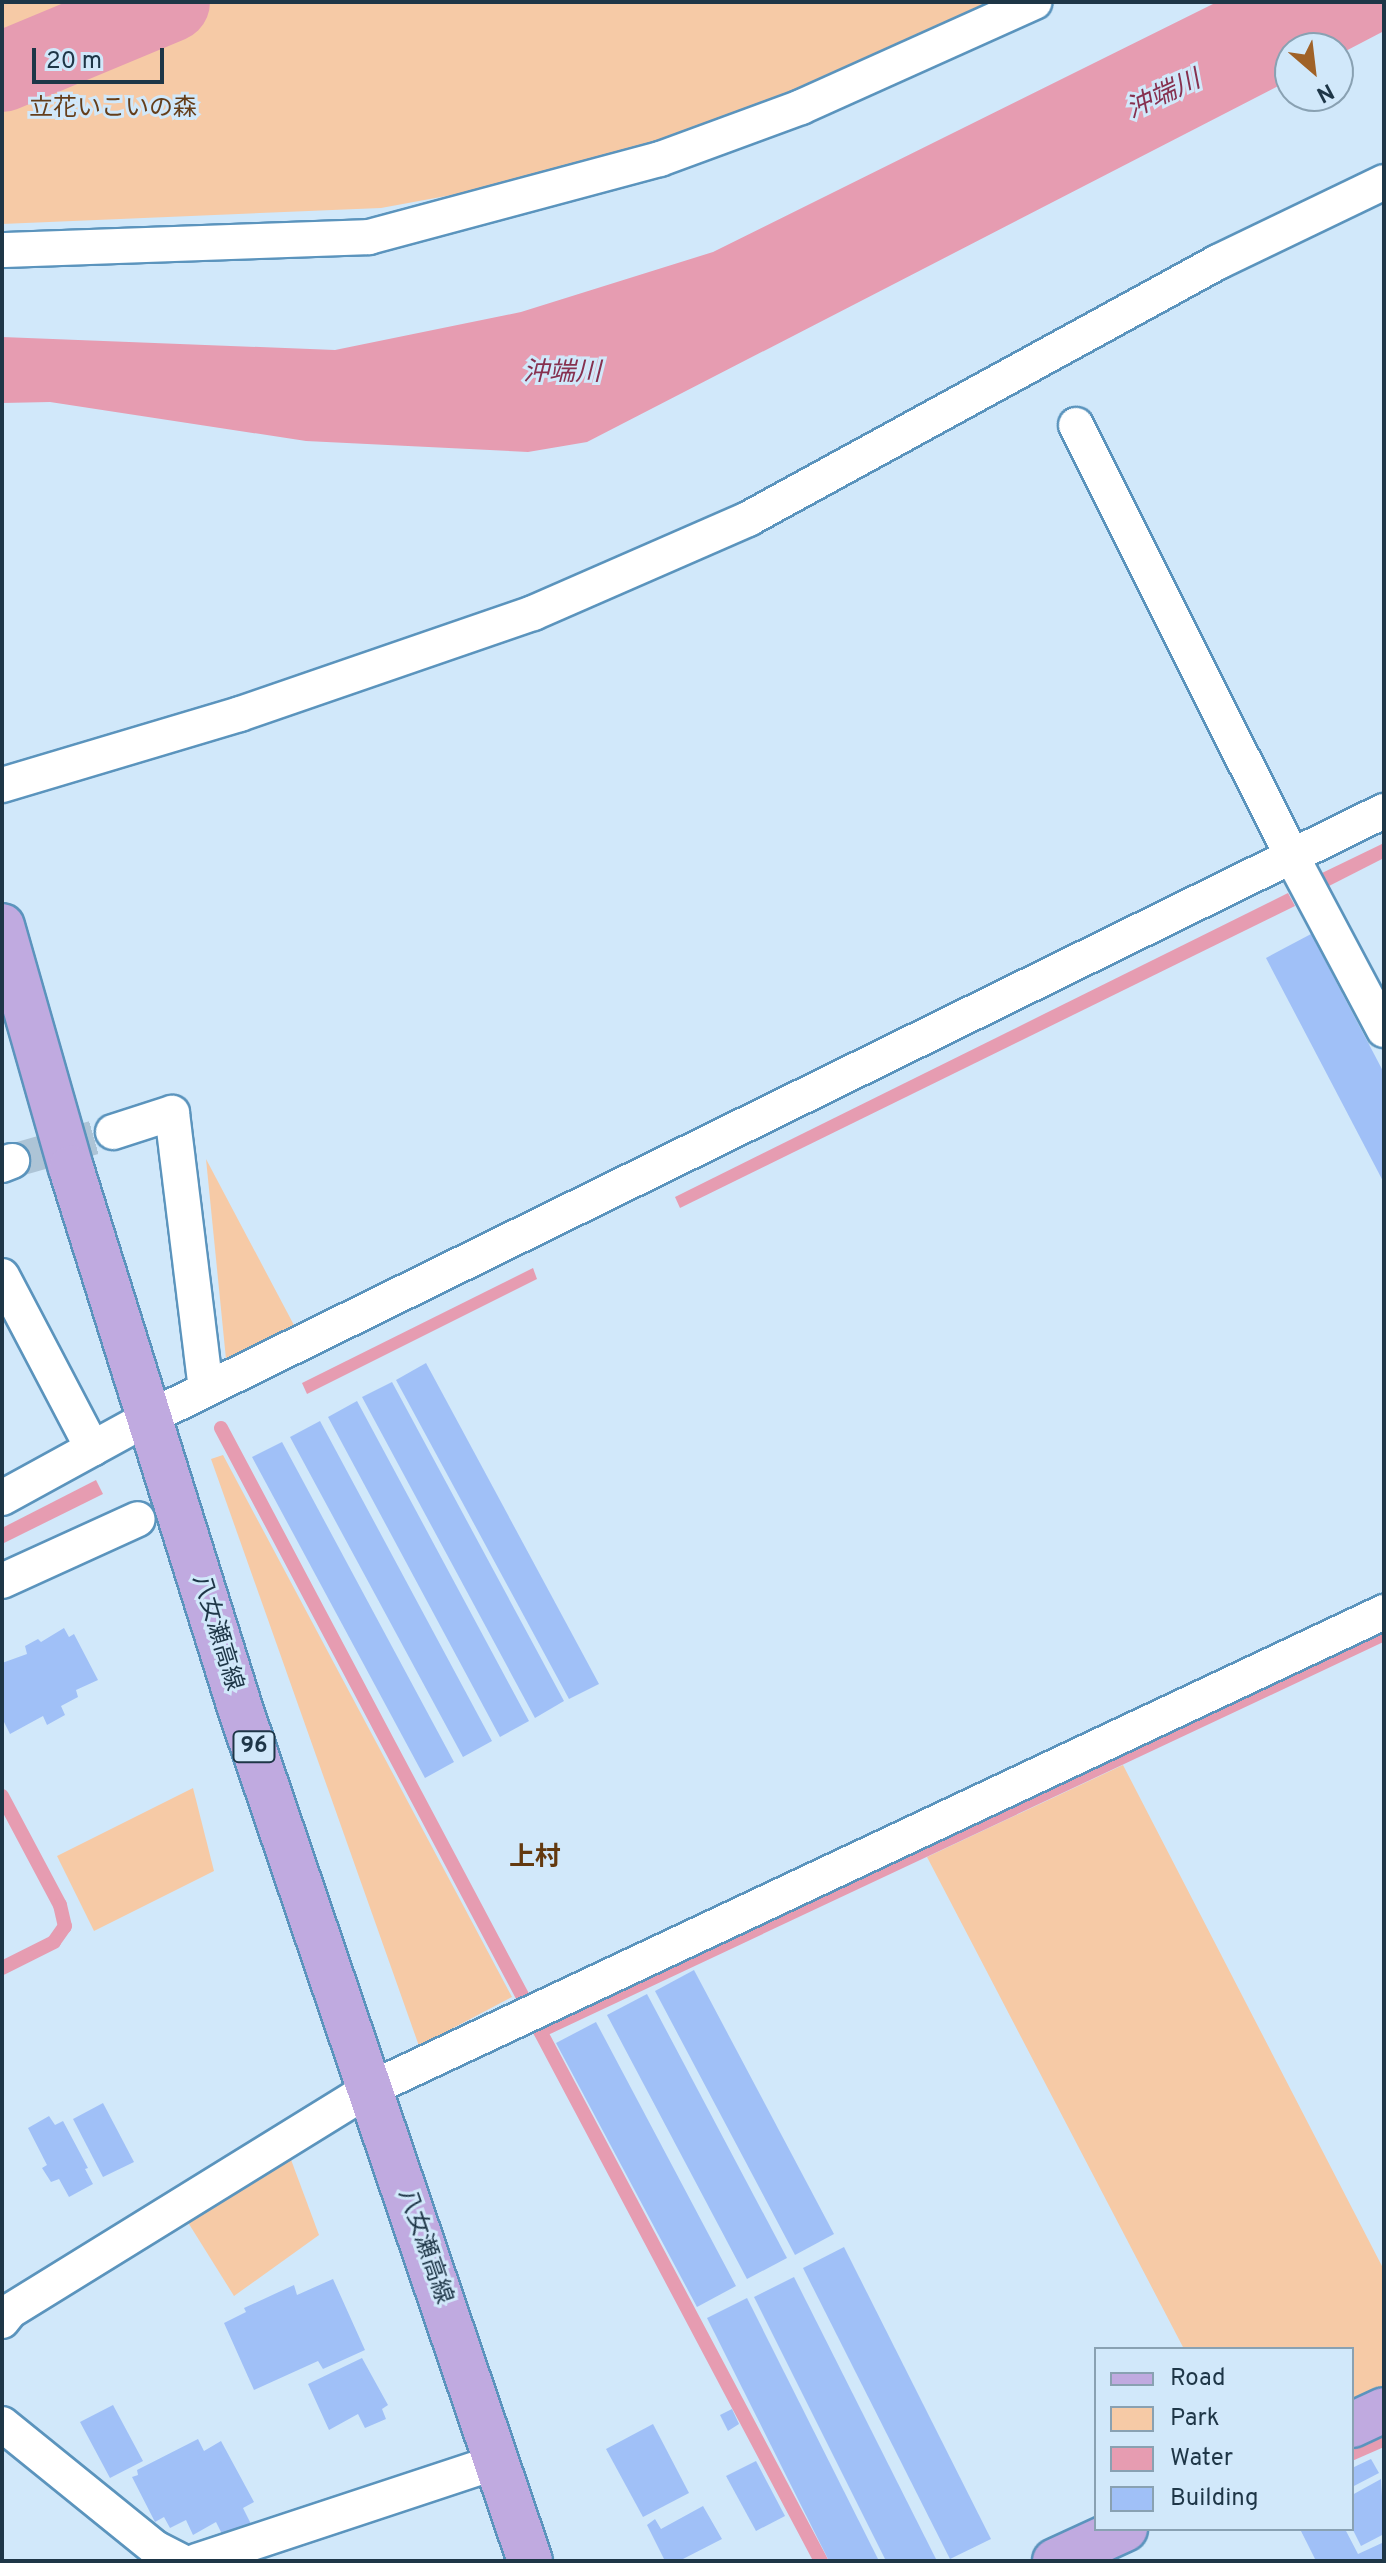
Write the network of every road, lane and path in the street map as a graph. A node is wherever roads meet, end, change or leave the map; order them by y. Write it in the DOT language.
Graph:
graph roads {
  1 [pos="1035,2"];
  2 [pos="1384,182"];
  3 [pos="2,250"];
  4 [pos="1076,425"];
  5 [pos="2,785"];
  6 [pos="1384,811"];
  7 [pos="1292,857"];
  8 [pos="2,926"];
  9 [pos="1384,1030"];
  10 [pos="113,1132"];
  11 [pos="2,1276"];
  12 [pos="206,1389"];
  13 [pos="148,1418"];
  14 [pos="93,1449"];
  15 [pos="2,1498"];
  16 [pos="138,1519"];
  17 [pos="2,1581"];
  18 [pos="1384,1612"];
  19 [pos="370,2089"];
  20 [pos="2,2321"];
  21 [pos="1384,2410"];
  22 [pos="2,2424"];
  23 [pos="1354,2424"];
  24 [pos="497,2462"];
  25 [pos="1121,2531"];
  26 [pos="181,2561"];
  27 [pos="197,2561"];
  28 [pos="530,2561"];
  29 [pos="1055,2561"];
  1 -- 3 [label="street"];
  2 -- 5 [label="street"];
  4 -- 7 [label="street"];
  6 -- 7 [label="street"];
  7 -- 9 [label="street"];
  7 -- 12 [label="street"];
  8 -- 13 [label="main road, 八女瀬高線 / 96"];
  10 -- 12 [label="street"];
  11 -- 14 [label="street"];
  12 -- 13 [label="street"];
  13 -- 14 [label="street"];
  13 -- 19 [label="main road, 八女瀬高線 / 96"];
  14 -- 15 [label="street"];
  16 -- 17 [label="street"];
  18 -- 19 [label="street"];
  19 -- 20 [label="street"];
  19 -- 24 [label="main road, 八女瀬高線 / 96"];
  21 -- 23 [label="main road"];
  22 -- 26 [label="street"];
  24 -- 27 [label="street"];
  24 -- 28 [label="main road, 八女瀬高線 / 96"];
  25 -- 29 [label="main road"];
}
